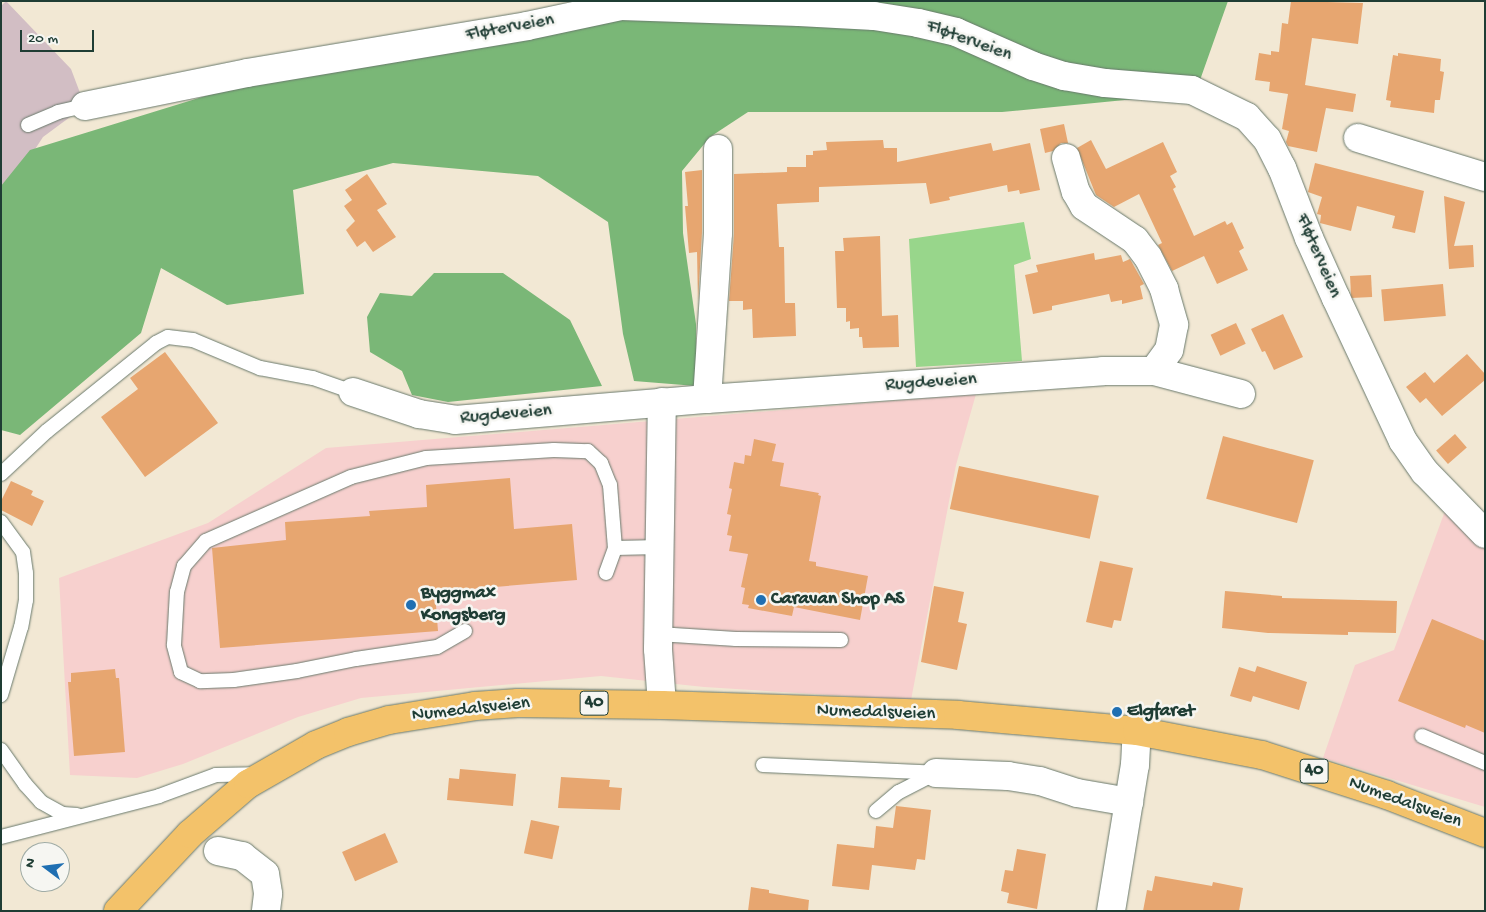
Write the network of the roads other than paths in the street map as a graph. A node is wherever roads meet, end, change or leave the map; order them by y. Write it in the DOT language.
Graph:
graph roads {
  1 [pos="620,4"];
  2 [pos="85,106"];
  3 [pos="28,125"];
  4 [pos="1358,138"];
  5 [pos="718,149"];
  6 [pos="1066,158"];
  7 [pos="1485,176"];
  8 [pos="1154,371"];
  9 [pos="353,392"];
  10 [pos="1241,394"];
  11 [pos="707,398"];
  12 [pos="662,402"];
  13 [pos="1,474"];
  14 [pos="1,522"];
  15 [pos="1485,534"];
  16 [pos="660,547"];
  17 [pos="615,548"];
  18 [pos="606,573"];
  19 [pos="465,631"];
  20 [pos="658,634"];
  21 [pos="841,640"];
  22 [pos="1,695"];
  23 [pos="662,705"];
  24 [pos="1137,731"];
  25 [pos="1422,736"];
  26 [pos="1,750"];
  27 [pos="1485,763"];
  28 [pos="763,765"];
  29 [pos="936,772"];
  30 [pos="264,774"];
  31 [pos="1129,802"];
  32 [pos="876,811"];
  33 [pos="83,816"];
  34 [pos="1485,833"];
  35 [pos="1,837"];
  36 [pos="218,851"];
  37 [pos="118,911"];
  38 [pos="266,911"];
  39 [pos="1111,911"];
  1 -- 2 [label="street, Fløterveien"];
  1 -- 15 [label="street, Fløterveien"];
  2 -- 3 [label="lane"];
  4 -- 7 [label="street"];
  5 -- 11 [label="street"];
  6 -- 8 [label="street"];
  8 -- 10 [label="street, Rugdeveien"];
  8 -- 11 [label="street, Rugdeveien"];
  9 -- 12 [label="street, Rugdeveien"];
  9 -- 13 [label="lane"];
  11 -- 12 [label="street, Rugdeveien"];
  12 -- 16 [label="street"];
  14 -- 22 [label="lane"];
  16 -- 17 [label="lane"];
  16 -- 20 [label="street"];
  17 -- 18 [label="lane"];
  17 -- 19 [label="lane"];
  20 -- 21 [label="lane"];
  20 -- 23 [label="street"];
  23 -- 24 [label="main road, Numedalsveien / 40"];
  23 -- 30 [label="main road, Numedalsveien / 40"];
  24 -- 31 [label="street"];
  24 -- 34 [label="main road, Numedalsveien / 40"];
  25 -- 27 [label="lane"];
  26 -- 33 [label="lane, Numedalsveien"];
  28 -- 29 [label="lane"];
  29 -- 31 [label="street"];
  29 -- 32 [label="lane"];
  30 -- 33 [label="lane, Numedalsveien"];
  30 -- 37 [label="main road, Numedalsveien / 40"];
  31 -- 39 [label="street"];
  33 -- 35 [label="lane, Numedalsveien"];
  36 -- 38 [label="street"];
}
